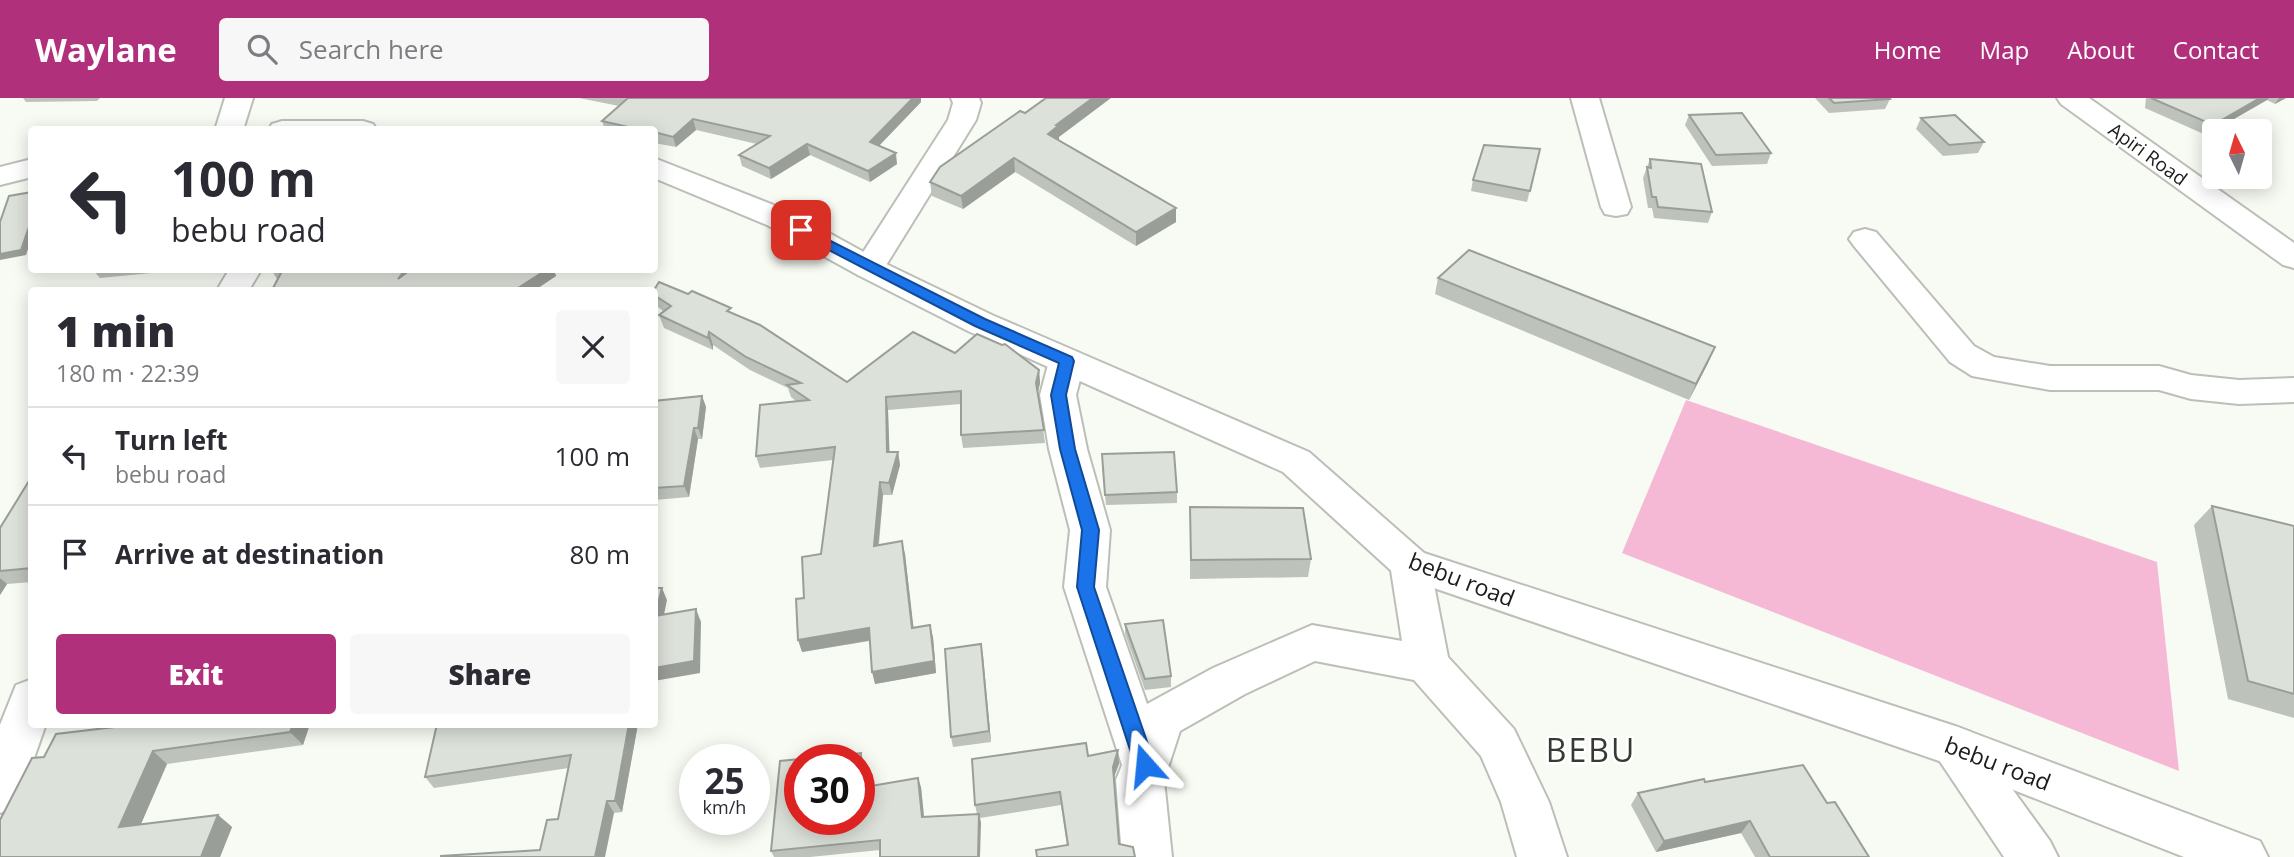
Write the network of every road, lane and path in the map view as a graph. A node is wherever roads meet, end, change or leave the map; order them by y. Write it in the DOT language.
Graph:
graph roads {
  1 [pos="239,98"];
  2 [pos="965,98"];
  3 [pos="1585,98"];
  4 [pos="2071,98"];
  5 [pos="230,126"];
  6 [pos="28,169"];
  7 [pos="658,169"];
  8 [pos="0,176"];
  9 [pos="1616,207"];
  10 [pos="1865,239"];
  11 [pos="2294,258"];
  12 [pos="869,268"];
  13 [pos="1067,361"];
  14 [pos="2294,390"];
  15 [pos="1410,564"];
  16 [pos="1427,664"];
  17 [pos="28,710"];
  18 [pos="1955,746"];
  19 [pos="1145,765"];
  20 [pos="0,792"];
  21 [pos="1147,857"];
  22 [pos="1542,857"];
  23 [pos="2033,857"];
  24 [pos="2243,857"];
  1 -- 5 [label="street"];
  2 -- 12 [label="street"];
  3 -- 9 [label="street"];
  4 -- 11 [label="street, Apiri Road"];
  6 -- 8 [label="street"];
  7 -- 12 [label="street, bebu road"];
  10 -- 14 [label="street"];
  12 -- 13 [label="street, bebu road"];
  13 -- 15 [label="street, bebu road"];
  13 -- 19 [label="street"];
  15 -- 16 [label="street"];
  15 -- 18 [label="street, bebu road"];
  16 -- 19 [label="street"];
  16 -- 22 [label="street"];
  17 -- 20 [label="street"];
  18 -- 23 [label="street"];
  18 -- 24 [label="street, bebu road"];
  19 -- 21 [label="street"];
}
